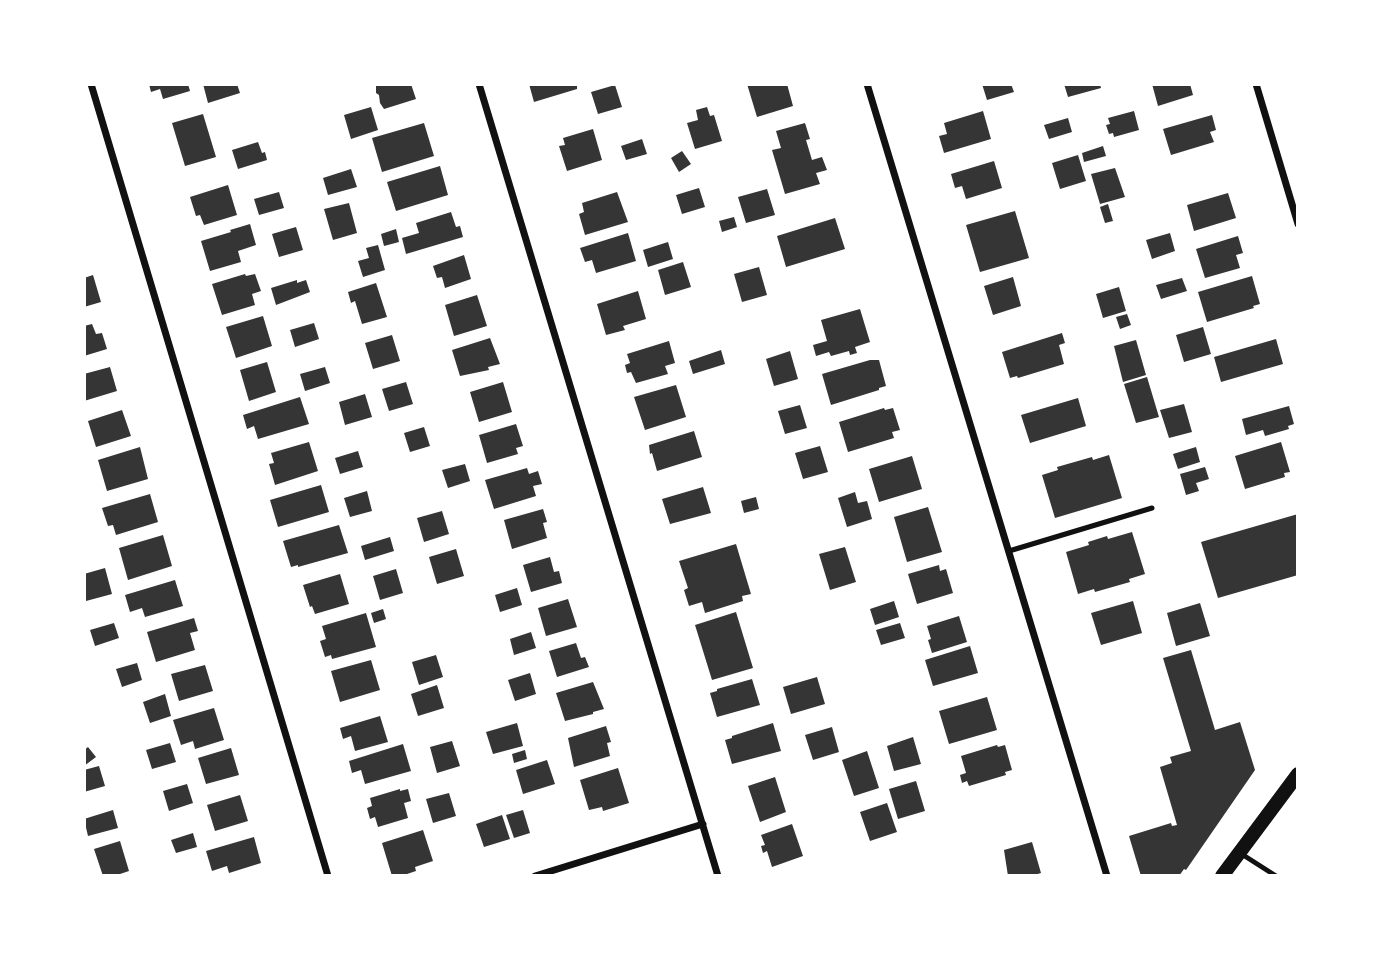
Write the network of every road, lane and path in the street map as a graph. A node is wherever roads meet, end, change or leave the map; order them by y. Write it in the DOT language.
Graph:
graph roads {
  1 [pos="91,84"];
  2 [pos="479,84"];
  3 [pos="867,84"];
  4 [pos="1256,84"];
  5 [pos="1298,224"];
  6 [pos="1152,508"];
  7 [pos="1009,551"];
  8 [pos="1298,774"];
  9 [pos="703,824"];
  10 [pos="1239,853"];
  11 [pos="328,876"];
  12 [pos="536,876"];
  13 [pos="718,876"];
  14 [pos="1107,876"];
  15 [pos="1222,876"];
  16 [pos="1276,876"];
  1 -- 11 [label="street"];
  2 -- 9 [label="street"];
  3 -- 7 [label="street"];
  4 -- 5 [label="street"];
  6 -- 7 [label="lane"];
  7 -- 14 [label="street"];
  8 -- 10 [label="main road"];
  9 -- 12 [label="street"];
  9 -- 13 [label="street"];
  10 -- 15 [label="main road"];
  10 -- 16 [label="lane"];
}
